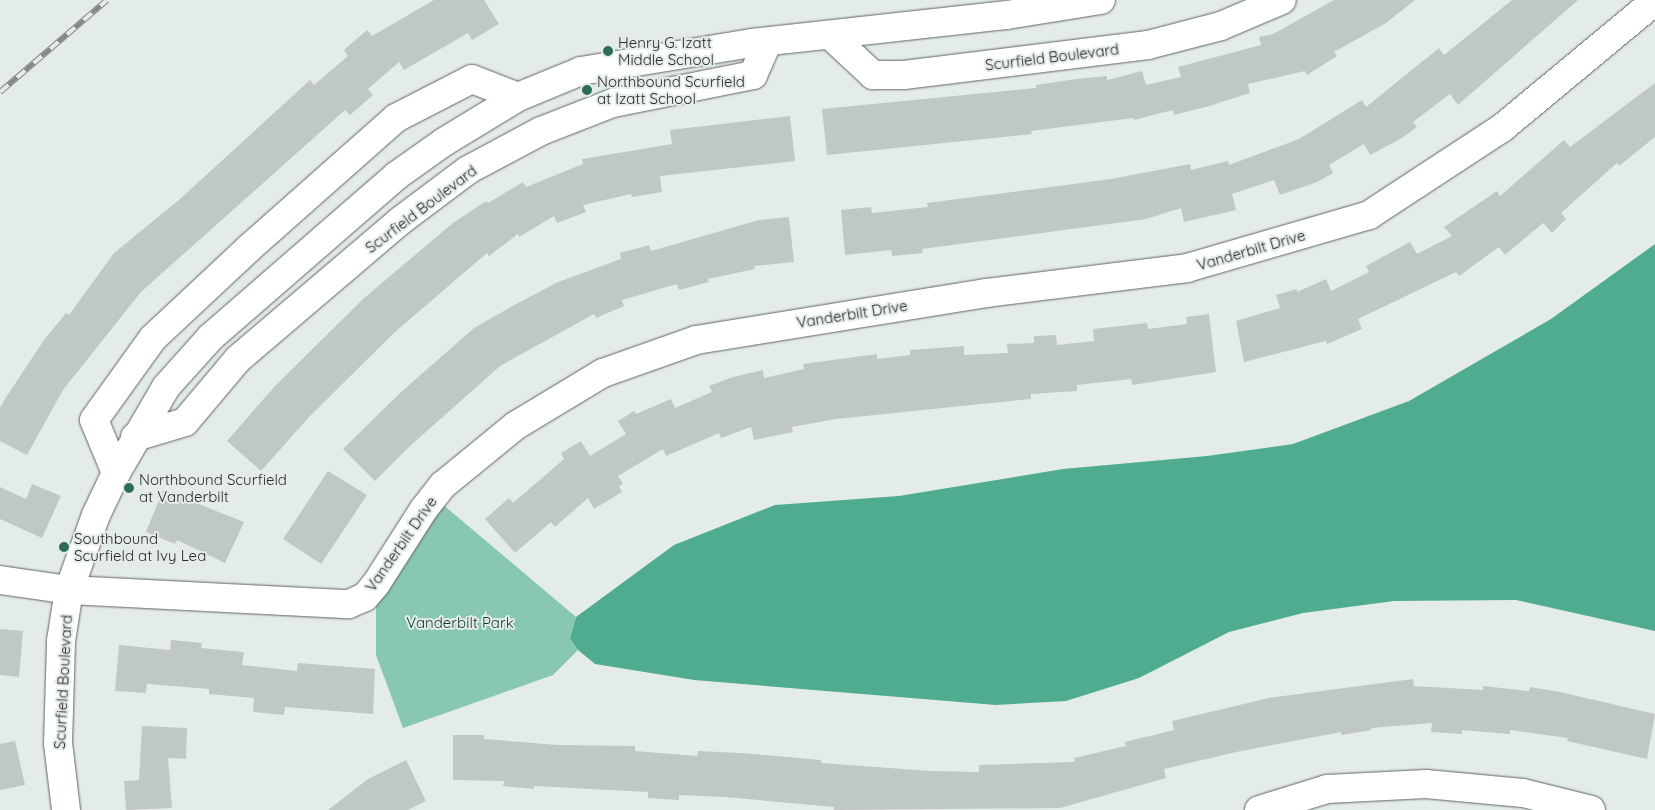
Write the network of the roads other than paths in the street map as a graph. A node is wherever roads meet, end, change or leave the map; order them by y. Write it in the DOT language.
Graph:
graph roads {
  1 [pos="1101,0"];
  2 [pos="1282,0"];
  3 [pos="1655,1"];
  4 [pos="830,35"];
  5 [pos="768,42"];
  6 [pos="518,97"];
  7 [pos="135,437"];
  8 [pos="116,473"];
  9 [pos="0,580"];
  10 [pos="69,590"];
  11 [pos="66,810"];
  12 [pos="1259,810"];
  13 [pos="1591,810"];
  1 -- 4 [label="street, Scurfield Boulevard"];
  2 -- 4 [label="street, Scurfield Boulevard"];
  3 -- 10 [label="street, Vanderbilt Drive"];
  4 -- 5 [label="street, Scurfield Boulevard"];
  5 -- 6 [label="street, Scurfield Boulevard"];
  5 -- 7 [label="street, Scurfield Boulevard"];
  6 -- 7 [label="street, Scurfield Boulevard"];
  6 -- 8 [label="street"];
  7 -- 8 [label="street, Scurfield Boulevard"];
  8 -- 10 [label="street, Scurfield Boulevard"];
  9 -- 10 [label="street, Vanderbilt Drive"];
  10 -- 11 [label="street, Scurfield Boulevard"];
  12 -- 13 [label="street"];
}
